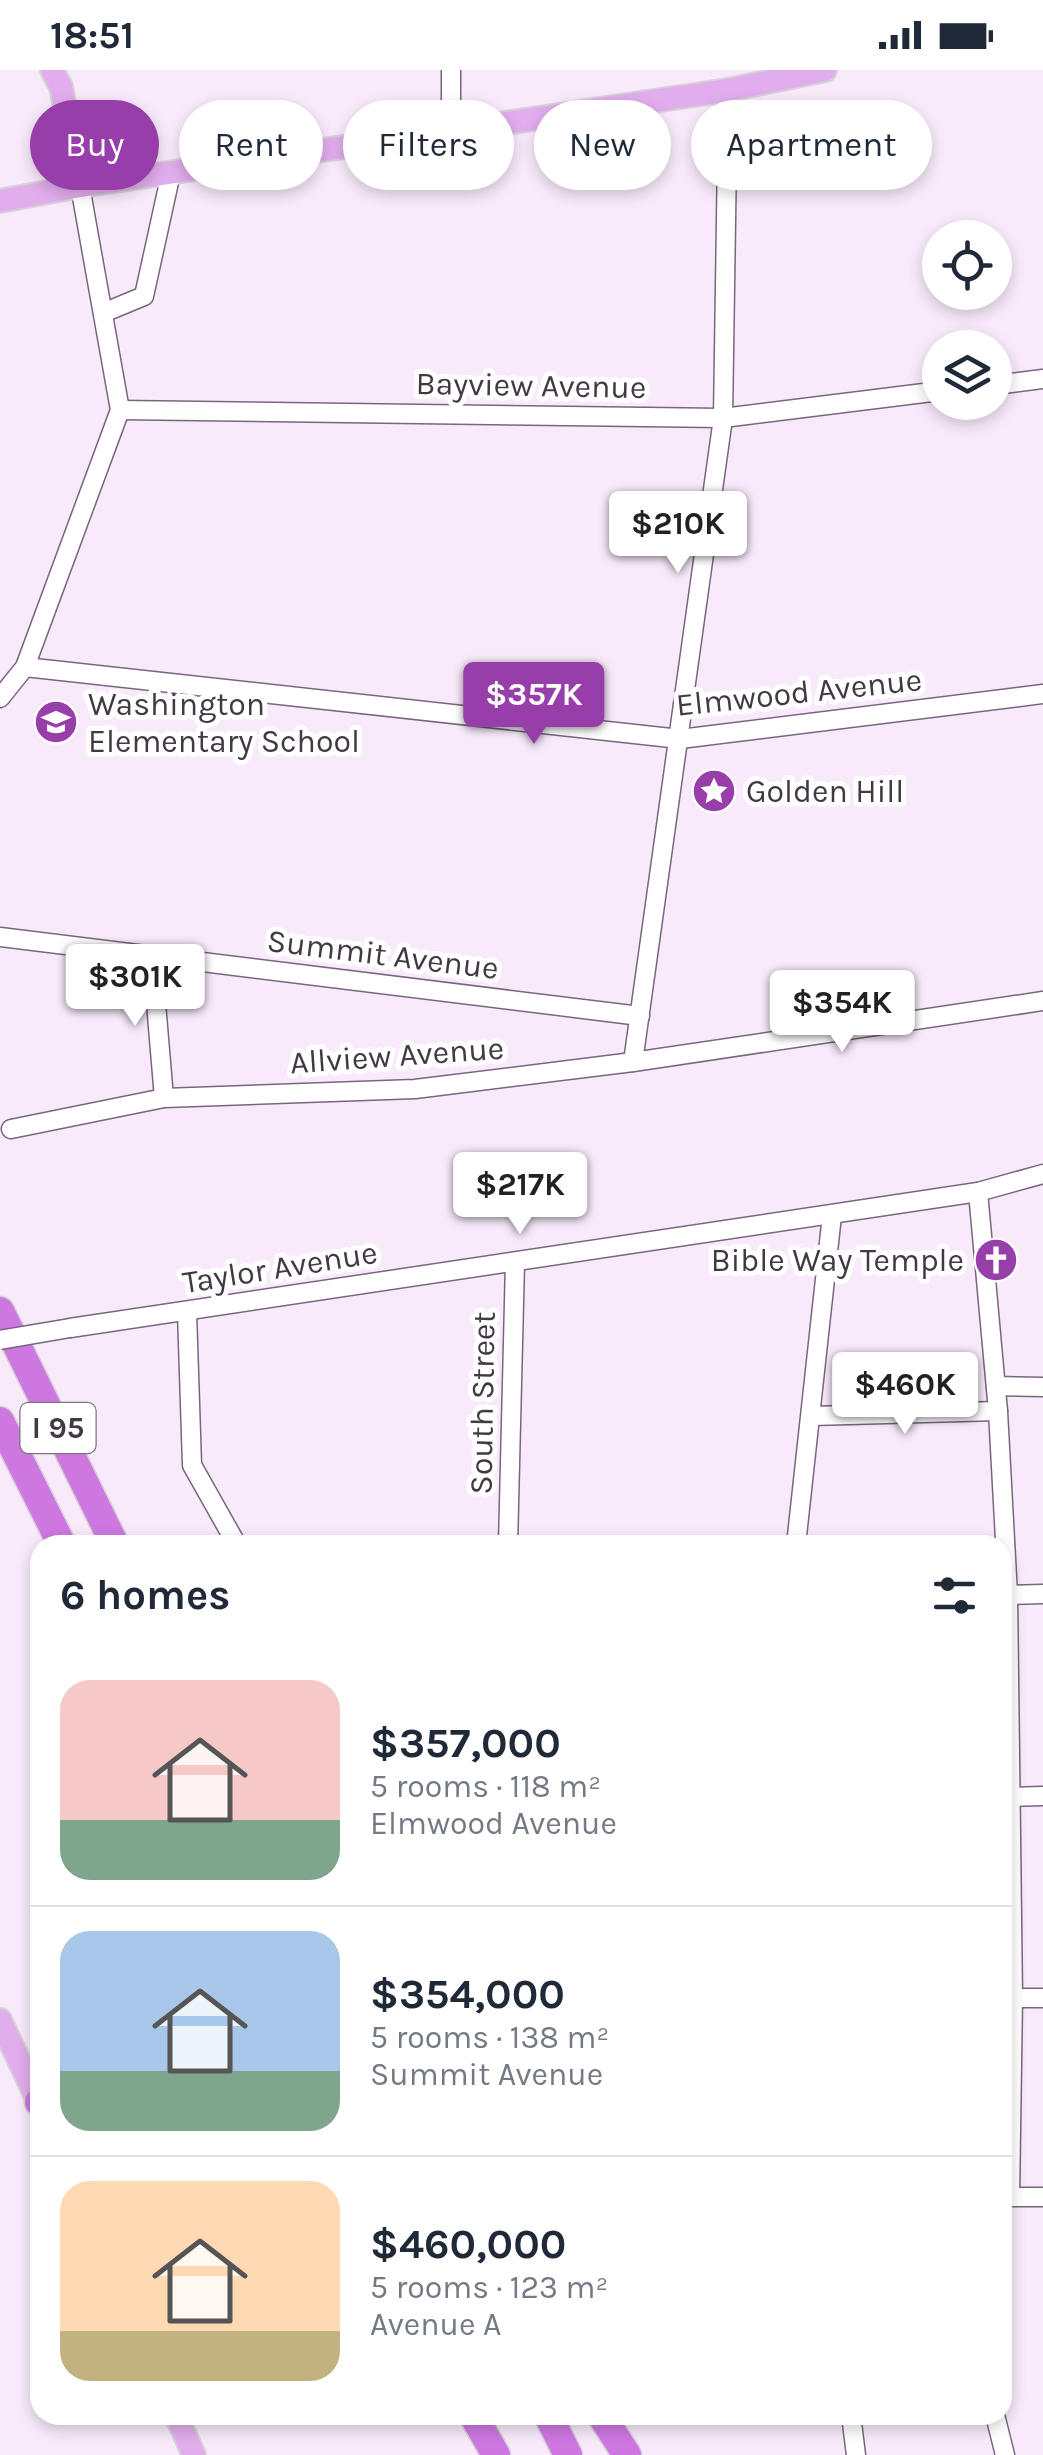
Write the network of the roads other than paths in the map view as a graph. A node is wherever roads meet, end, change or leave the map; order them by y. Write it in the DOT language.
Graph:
graph roads {
  1 [pos="52,70"];
  2 [pos="451,70"];
  3 [pos="825,70"];
  4 [pos="728,90"];
  5 [pos="64,100"];
  6 [pos="451,100"];
  7 [pos="514,121"];
  8 [pos="343,147"];
  9 [pos="171,173"];
  10 [pos="159,175"];
  11 [pos="60,190"];
  12 [pos="81,190"];
  13 [pos="0,202"];
  14 [pos="102,313"];
  15 [pos="1043,379"];
  16 [pos="1012,383"];
  17 [pos="922,393"];
  18 [pos="120,410"];
  19 [pos="722,418"];
  20 [pos="25,667"];
  21 [pos="1043,694"];
  22 [pos="0,698"];
  23 [pos="680,739"];
  24 [pos="0,937"];
  25 [pos="152,956"];
  26 [pos="1043,1001"];
  27 [pos="640,1016"];
  28 [pos="633,1062"];
  29 [pos="164,1098"];
  30 [pos="10,1129"];
  31 [pos="1043,1174"];
  32 [pos="978,1192"];
  33 [pos="832,1214"];
  34 [pos="516,1262"];
  35 [pos="0,1311"];
  36 [pos="187,1312"];
  37 [pos="0,1340"];
  38 [pos="996,1386"];
  39 [pos="1043,1387"];
  40 [pos="998,1410"];
  41 [pos="811,1416"];
  42 [pos="1,1423"];
  43 [pos="53,1535"];
  44 [pos="110,1535"];
  45 [pos="231,1535"];
  46 [pos="508,1535"];
  47 [pos="797,1535"];
  48 [pos="1003,1535"];
  49 [pos="1043,1594"];
  50 [pos="1012,1595"];
  51 [pos="1012,1796"];
  52 [pos="1043,1796"];
  53 [pos="1012,1998"];
  54 [pos="1043,1998"];
  55 [pos="0,2020"];
  56 [pos="30,2082"];
  57 [pos="1043,2196"];
  58 [pos="1012,2197"];
  59 [pos="180,2425"];
  60 [pos="479,2425"];
  61 [pos="500,2425"];
  62 [pos="553,2425"];
  63 [pos="608,2425"];
  64 [pos="852,2425"];
  65 [pos="998,2425"];
  66 [pos="194,2455"];
  67 [pos="496,2455"];
  68 [pos="515,2455"];
  69 [pos="568,2455"];
  70 [pos="627,2455"];
  71 [pos="856,2455"];
  72 [pos="1006,2455"];
  1 -- 5 [label="main road"];
  2 -- 6 [label="street"];
  3 -- 4 [label="main road"];
  4 -- 7 [label="main road"];
  4 -- 19 [label="street"];
  8 -- 9 [label="main road"];
  9 -- 10 [label="main road"];
  9 -- 14 [label="street"];
  11 -- 13 [label="main road"];
  12 -- 14 [label="street"];
  14 -- 18 [label="street"];
  15 -- 16 [label="street"];
  17 -- 19 [label="street, Bayview Avenue"];
  18 -- 19 [label="street, Bayview Avenue"];
  18 -- 20 [label="street"];
  19 -- 23 [label="street"];
  20 -- 22 [label="street"];
  20 -- 23 [label="street, Elmwood Avenue"];
  21 -- 23 [label="street, Elmwood Avenue"];
  23 -- 27 [label="street"];
  24 -- 25 [label="street, Summit Avenue"];
  25 -- 27 [label="street, Summit Avenue"];
  25 -- 29 [label="street"];
  26 -- 28 [label="street"];
  27 -- 28 [label="street"];
  28 -- 29 [label="street, Allview Avenue"];
  29 -- 30 [label="street, Allview Avenue"];
  31 -- 32 [label="street, Taylor Avenue"];
  32 -- 33 [label="street, Taylor Avenue"];
  32 -- 38 [label="street"];
  33 -- 34 [label="street, Taylor Avenue"];
  33 -- 41 [label="street"];
  34 -- 36 [label="street, Taylor Avenue"];
  34 -- 46 [label="street, South Street"];
  35 -- 44 [label="highway, I 95"];
  36 -- 37 [label="street, Taylor Avenue, bridge"];
  36 -- 45 [label="street"];
  38 -- 39 [label="street"];
  38 -- 40 [label="street"];
  40 -- 41 [label="street"];
  40 -- 48 [label="street"];
  41 -- 47 [label="street"];
  42 -- 43 [label="highway"];
  49 -- 50 [label="street"];
  51 -- 52 [label="street"];
  53 -- 54 [label="street"];
  55 -- 56 [label="main road"];
  57 -- 58 [label="street"];
  59 -- 66 [label="main road"];
  60 -- 67 [label="highway"];
  61 -- 68 [label="highway"];
  62 -- 69 [label="highway"];
  63 -- 70 [label="highway"];
  64 -- 71 [label="street"];
  65 -- 72 [label="street"];
}
